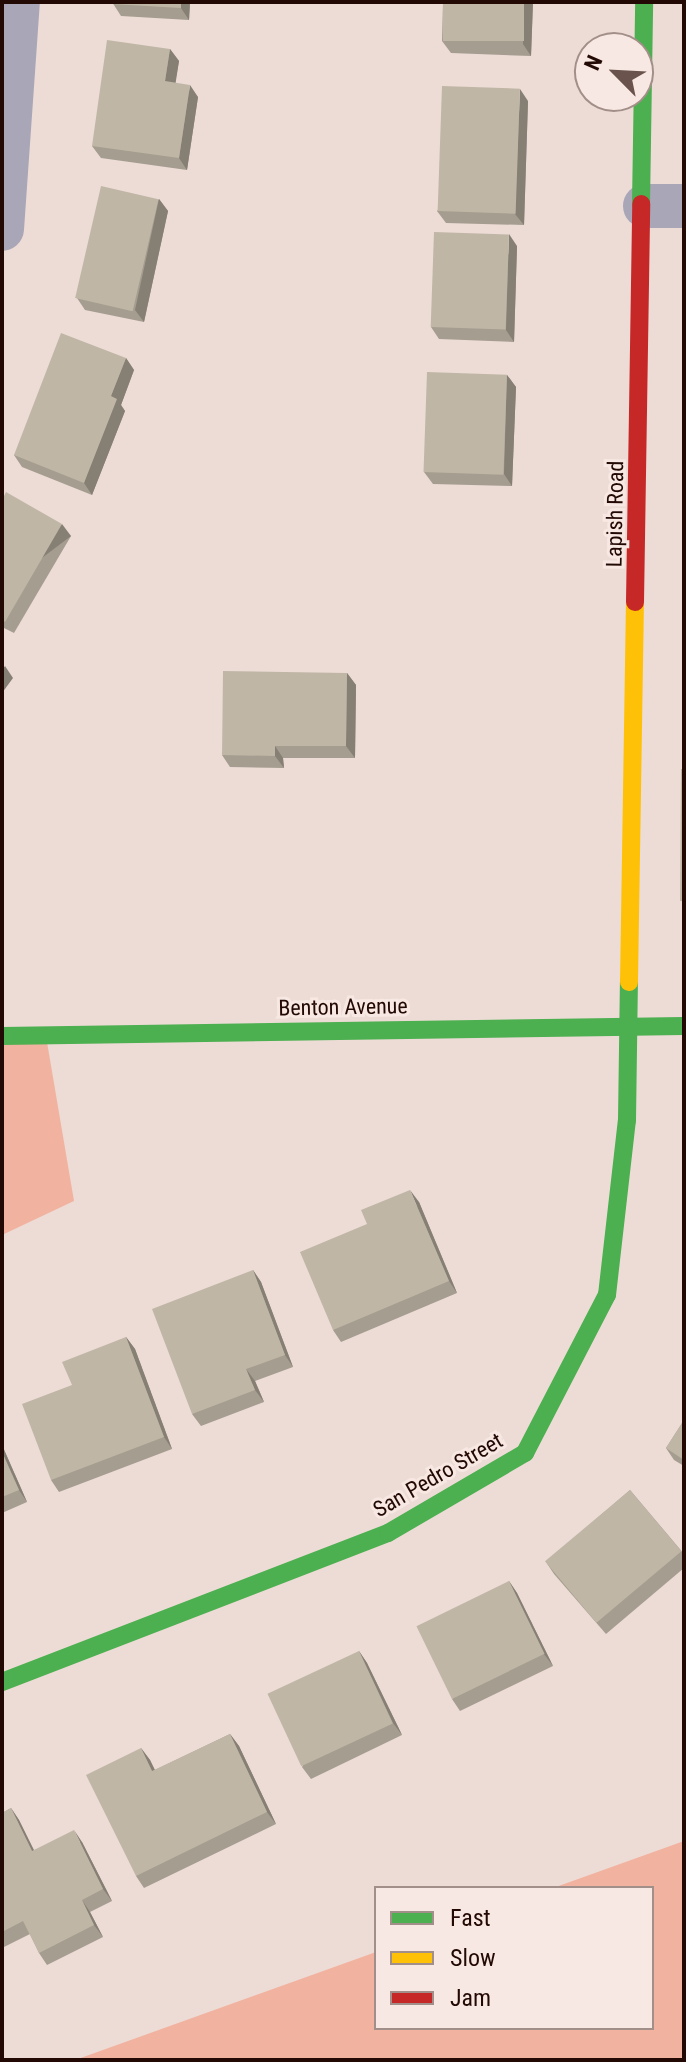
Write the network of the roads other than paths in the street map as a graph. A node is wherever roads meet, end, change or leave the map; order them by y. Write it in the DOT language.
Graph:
graph roads {
  1 [pos="18,2"];
  2 [pos="644,2"];
  3 [pos="664,206"];
  4 [pos="2,229"];
  5 [pos="684,1026"];
  6 [pos="628,1027"];
  7 [pos="2,1036"];
  8 [pos="2,1682"];
  1 -- 4 [label="street"];
  2 -- 3 [label="street, Lapish Road"];
  3 -- 6 [label="street, Lapish Road"];
  5 -- 6 [label="street, Benton Avenue"];
  6 -- 7 [label="street, Benton Avenue"];
  6 -- 8 [label="street, San Pedro Street"];
}
